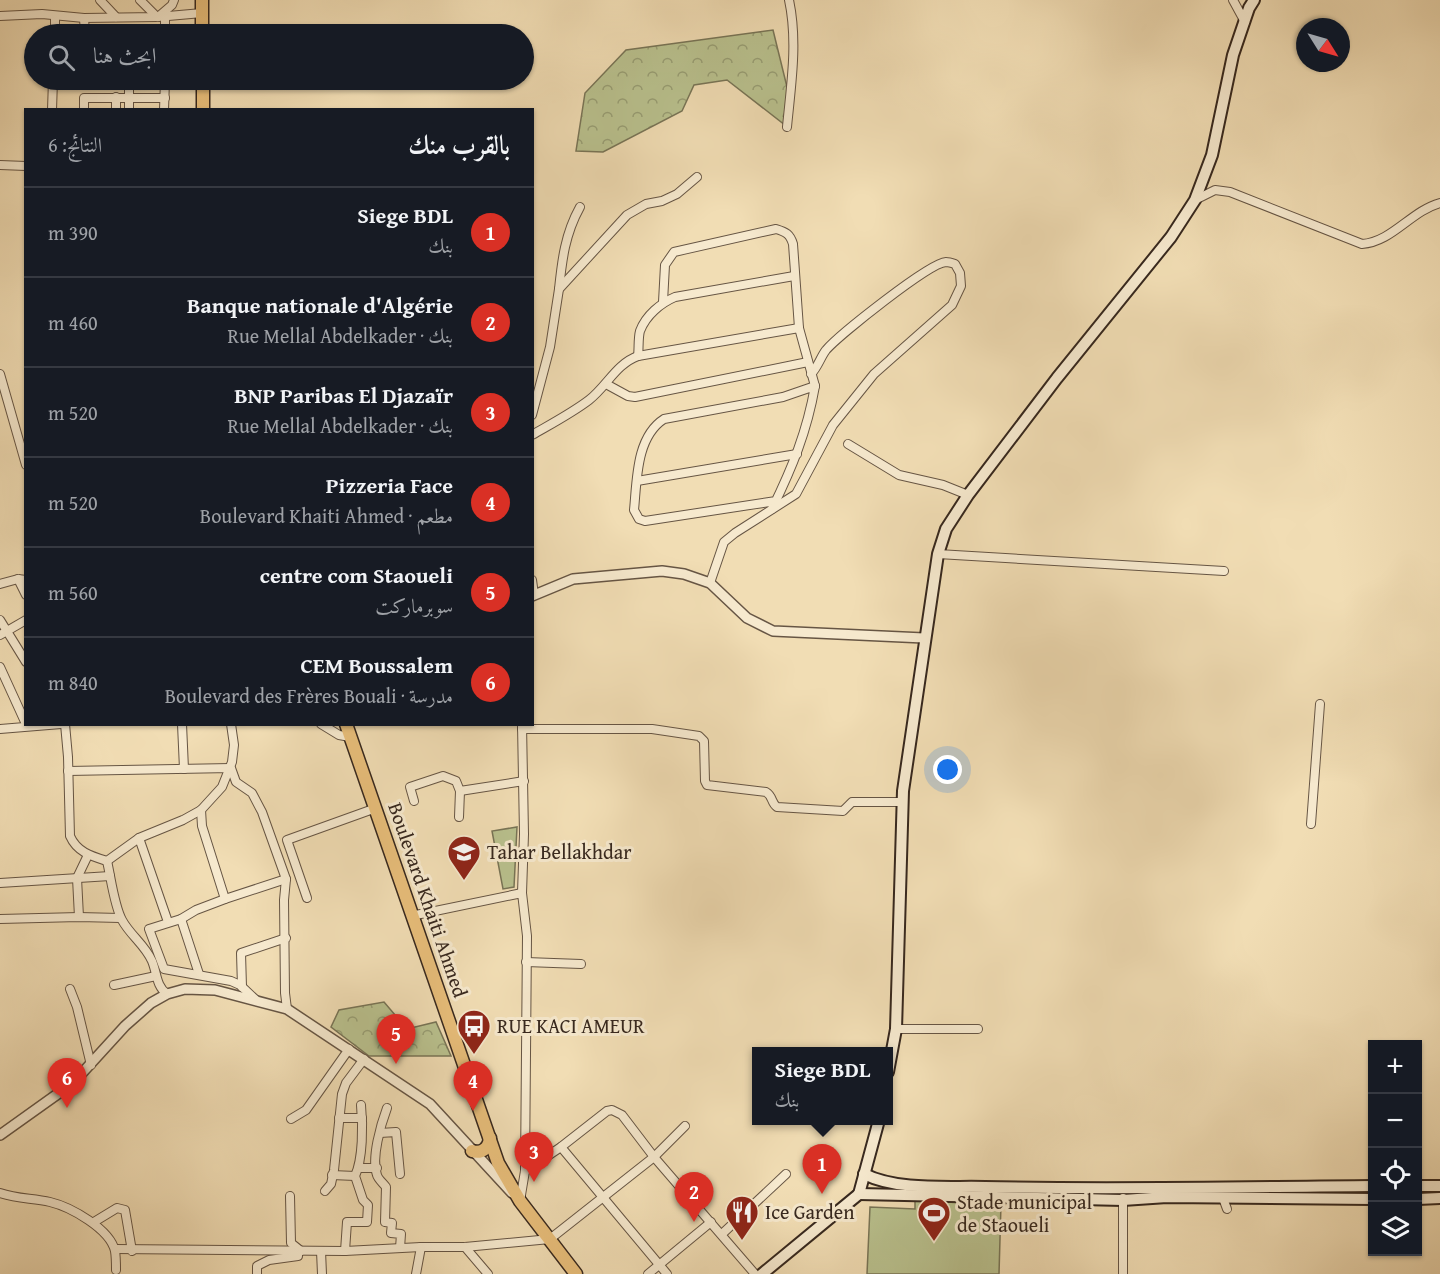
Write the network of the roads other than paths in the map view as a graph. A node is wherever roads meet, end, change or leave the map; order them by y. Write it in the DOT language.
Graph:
graph roads {
  1 [pos="99,0"];
  2 [pos="140,0"];
  3 [pos="174,0"];
  4 [pos="202,0"];
  5 [pos="789,0"];
  6 [pos="1233,0"];
  7 [pos="1254,0"];
  8 [pos="202,13"];
  9 [pos="0,16"];
  10 [pos="56,16"];
  11 [pos="116,17"];
  12 [pos="160,17"];
  13 [pos="84,18"];
  14 [pos="1245,22"];
  15 [pos="56,24"];
  16 [pos="84,24"];
  17 [pos="162,24"];
  18 [pos="202,24"];
  19 [pos="53,90"];
  20 [pos="128,90"];
  21 [pos="165,90"];
  22 [pos="203,90"];
  23 [pos="116,97"];
  24 [pos="128,97"];
  25 [pos="165,98"];
  26 [pos="52,108"];
  27 [pos="84,108"];
  28 [pos="116,108"];
  29 [pos="129,108"];
  30 [pos="165,108"];
  31 [pos="203,108"];
  32 [pos="787,127"];
  33 [pos="0,165"];
  34 [pos="24,166"];
  35 [pos="698,177"];
  36 [pos="1195,200"];
  37 [pos="1440,202"];
  38 [pos="580,207"];
  39 [pos="794,276"];
  40 [pos="559,289"];
  41 [pos="663,302"];
  42 [pos="799,328"];
  43 [pos="638,356"];
  44 [pos="808,362"];
  45 [pos="0,374"];
  46 [pos="812,374"];
  47 [pos="606,384"];
  48 [pos="815,386"];
  49 [pos="534,407"];
  50 [pos="534,434"];
  51 [pos="848,444"];
  52 [pos="797,454"];
  53 [pos="24,458"];
  54 [pos="637,481"];
  55 [pos="968,495"];
  56 [pos="776,501"];
  57 [pos="771,512"];
  58 [pos="938,554"];
  59 [pos="1224,571"];
  60 [pos="22,580"];
  61 [pos="710,583"];
  62 [pos="0,584"];
  63 [pos="534,596"];
  64 [pos="0,620"];
  65 [pos="24,621"];
  66 [pos="3,633"];
  67 [pos="924,638"];
  68 [pos="24,659"];
  69 [pos="0,668"];
  70 [pos="1320,704"];
  71 [pos="24,722"];
  72 [pos="26,726"];
  73 [pos="63,726"];
  74 [pos="182,726"];
  75 [pos="231,726"];
  76 [pos="324,726"];
  77 [pos="347,726"];
  78 [pos="522,727"];
  79 [pos="0,729"];
  80 [pos="350,737"];
  81 [pos="231,768"];
  82 [pos="184,769"];
  83 [pos="68,771"];
  84 [pos="524,781"];
  85 [pos="460,791"];
  86 [pos="414,801"];
  87 [pos="903,802"];
  88 [pos="376,808"];
  89 [pos="201,810"];
  90 [pos="459,817"];
  91 [pos="1311,824"];
  92 [pos="139,838"];
  93 [pos="88,855"];
  94 [pos="108,861"];
  95 [pos="110,876"];
  96 [pos="77,878"];
  97 [pos="286,879"];
  98 [pos="0,883"];
  99 [pos="522,893"];
  100 [pos="307,898"];
  101 [pos="225,899"];
  102 [pos="411,916"];
  103 [pos="79,917"];
  104 [pos="120,918"];
  105 [pos="0,919"];
  106 [pos="181,919"];
  107 [pos="168,922"];
  108 [pos="286,938"];
  109 [pos="526,962"];
  110 [pos="582,964"];
  111 [pos="199,974"];
  112 [pos="156,976"];
  113 [pos="114,985"];
  114 [pos="242,987"];
  115 [pos="70,989"];
  116 [pos="167,994"];
  117 [pos="256,1000"];
  118 [pos="288,1009"];
  119 [pos="896,1029"];
  120 [pos="978,1029"];
  121 [pos="893,1047"];
  122 [pos="349,1049"];
  123 [pos="364,1059"];
  124 [pos="91,1065"];
  125 [pos="361,1105"];
  126 [pos="387,1108"];
  127 [pos="339,1118"];
  128 [pos="362,1118"];
  129 [pos="291,1119"];
  130 [pos="878,1125"];
  131 [pos="685,1126"];
  132 [pos="380,1133"];
  133 [pos="0,1135"];
  134 [pos="490,1138"];
  135 [pos="561,1147"];
  136 [pos="472,1151"];
  137 [pos="654,1157"];
  138 [pos="377,1168"];
  139 [pos="525,1171"];
  140 [pos="357,1172"];
  141 [pos="400,1174"];
  142 [pos="786,1174"];
  143 [pos="864,1174"];
  144 [pos="333,1175"];
  145 [pos="1368,1186"];
  146 [pos="1422,1186"];
  147 [pos="1440,1186"];
  148 [pos="1123,1187"];
  149 [pos="325,1191"];
  150 [pos="0,1193"];
  151 [pos="859,1194"];
  152 [pos="290,1196"];
  153 [pos="603,1198"];
  154 [pos="1224,1198"];
  155 [pos="1440,1198"];
  156 [pos="1368,1199"];
  157 [pos="1422,1199"];
  158 [pos="1124,1200"];
  159 [pos="520,1202"];
  160 [pos="1227,1209"];
  161 [pos="93,1222"];
  162 [pos="711,1222"];
  163 [pos="722,1234"];
  164 [pos="550,1239"];
  165 [pos="421,1247"];
  166 [pos="465,1247"];
  167 [pos="400,1248"];
  168 [pos="115,1249"];
  169 [pos="270,1250"];
  170 [pos="132,1251"];
  171 [pos="300,1251"];
  172 [pos="321,1251"];
  173 [pos="345,1251"];
  174 [pos="269,1260"];
  175 [pos="659,1266"];
  176 [pos="116,1269"];
  177 [pos="257,1274"];
  178 [pos="322,1274"];
  179 [pos="416,1274"];
  180 [pos="488,1274"];
  181 [pos="576,1274"];
  182 [pos="648,1274"];
  183 [pos="666,1274"];
  184 [pos="755,1274"];
  185 [pos="762,1274"];
  186 [pos="1122,1274"];
  1 -- 11 [label="street"];
  2 -- 12 [label="street"];
  3 -- 12 [label="street"];
  4 -- 8 [label="highway"];
  5 -- 32 [label="street"];
  6 -- 14 [label="street"];
  7 -- 14 [label="main road"];
  8 -- 12 [label="street"];
  8 -- 18 [label="highway"];
  9 -- 10 [label="street"];
  10 -- 13 [label="street"];
  10 -- 15 [label="street"];
  11 -- 12 [label="street"];
  11 -- 13 [label="street"];
  12 -- 17 [label="street"];
  13 -- 16 [label="street"];
  14 -- 36 [label="main road"];
  19 -- 26 [label="street"];
  20 -- 24 [label="street"];
  21 -- 25 [label="street"];
  22 -- 31 [label="highway"];
  23 -- 24 [label="street"];
  23 -- 27 [label="street"];
  23 -- 28 [label="street"];
  24 -- 25 [label="street"];
  24 -- 29 [label="street"];
  25 -- 30 [label="street"];
  33 -- 34 [label="street"];
  35 -- 40 [label="street"];
  36 -- 37 [label="street"];
  36 -- 55 [label="main road"];
  38 -- 40 [label="street"];
  39 -- 41 [label="street"];
  39 -- 41 [label="street"];
  39 -- 42 [label="street"];
  40 -- 49 [label="street"];
  41 -- 43 [label="street"];
  42 -- 43 [label="street"];
  42 -- 44 [label="street"];
  43 -- 47 [label="street"];
  44 -- 46 [label="street"];
  44 -- 47 [label="street"];
  45 -- 53 [label="street"];
  46 -- 48 [label="street"];
  46 -- 57 [label="street"];
  47 -- 50 [label="street"];
  48 -- 52 [label="street"];
  48 -- 54 [label="street"];
  51 -- 55 [label="street"];
  52 -- 54 [label="street"];
  52 -- 56 [label="street"];
  54 -- 56 [label="street"];
  55 -- 58 [label="main road"];
  56 -- 57 [label="street"];
  57 -- 61 [label="street"];
  58 -- 59 [label="street"];
  58 -- 67 [label="main road"];
  60 -- 62 [label="street"];
  61 -- 63 [label="street"];
  61 -- 67 [label="street"];
  64 -- 66 [label="street"];
  65 -- 66 [label="street"];
  66 -- 68 [label="street"];
  67 -- 87 [label="main road"];
  69 -- 71 [label="street"];
  70 -- 91 [label="street"];
  72 -- 79 [label="street"];
  73 -- 83 [label="street"];
  74 -- 82 [label="street"];
  75 -- 81 [label="street"];
  76 -- 80 [label="street"];
  77 -- 80 [label="highway, Boulevard Khaiti Ahmed"];
  78 -- 84 [label="street"];
  78 -- 87 [label="street"];
  80 -- 88 [label="highway, Boulevard Khaiti Ahmed"];
  81 -- 82 [label="street"];
  81 -- 89 [label="street"];
  81 -- 97 [label="street"];
  82 -- 83 [label="street"];
  83 -- 93 [label="street"];
  84 -- 85 [label="street"];
  84 -- 99 [label="street"];
  85 -- 86 [label="street"];
  85 -- 90 [label="street"];
  87 -- 119 [label="main road"];
  88 -- 100 [label="street"];
  88 -- 102 [label="highway, Boulevard Khaiti Ahmed"];
  89 -- 92 [label="street"];
  89 -- 101 [label="street"];
  92 -- 94 [label="street"];
  92 -- 107 [label="street"];
  93 -- 94 [label="street"];
  93 -- 96 [label="street"];
  94 -- 95 [label="street"];
  95 -- 96 [label="street"];
  95 -- 104 [label="street"];
  96 -- 98 [label="street"];
  96 -- 103 [label="street"];
  97 -- 101 [label="street"];
  97 -- 108 [label="street"];
  99 -- 102 [label="street"];
  99 -- 109 [label="street"];
  101 -- 106 [label="street"];
  102 -- 134 [label="highway, Boulevard Khaiti Ahmed"];
  103 -- 104 [label="street"];
  103 -- 105 [label="street"];
  104 -- 112 [label="street"];
  106 -- 107 [label="street"];
  106 -- 111 [label="street"];
  107 -- 111 [label="street"];
  108 -- 114 [label="street"];
  108 -- 118 [label="street"];
  109 -- 110 [label="street"];
  109 -- 139 [label="street"];
  111 -- 114 [label="street"];
  112 -- 113 [label="street"];
  112 -- 116 [label="street"];
  114 -- 117 [label="street"];
  115 -- 124 [label="street"];
  116 -- 117 [label="street"];
  116 -- 124 [label="street"];
  117 -- 118 [label="street"];
  118 -- 122 [label="street"];
  119 -- 120 [label="street"];
  119 -- 121 [label="main road"];
  122 -- 123 [label="street"];
  122 -- 129 [label="street"];
  123 -- 127 [label="street"];
  123 -- 136 [label="street"];
  124 -- 133 [label="street"];
  125 -- 128 [label="street"];
  126 -- 132 [label="street"];
  127 -- 128 [label="street"];
  127 -- 144 [label="street"];
  128 -- 140 [label="street"];
  130 -- 143 [label="main road"];
  131 -- 137 [label="street"];
  132 -- 138 [label="street"];
  132 -- 141 [label="street"];
  134 -- 136 [label="highway"];
  134 -- 159 [label="highway, Boulevard Khaiti Ahmed"];
  135 -- 137 [label="street"];
  135 -- 139 [label="street"];
  135 -- 153 [label="street"];
  136 -- 159 [label="street"];
  137 -- 153 [label="street"];
  137 -- 162 [label="street"];
  138 -- 140 [label="street"];
  138 -- 167 [label="street"];
  139 -- 159 [label="street"];
  140 -- 144 [label="street"];
  140 -- 173 [label="street"];
  142 -- 163 [label="street"];
  143 -- 148 [label="main road"];
  143 -- 151 [label="main road"];
  144 -- 149 [label="street"];
  145 -- 148 [label="main road"];
  146 -- 147 [label="main road"];
  148 -- 158 [label="street"];
  150 -- 161 [label="street"];
  151 -- 158 [label="main road"];
  151 -- 185 [label="main road"];
  152 -- 171 [label="street"];
  153 -- 164 [label="street"];
  153 -- 175 [label="street"];
  154 -- 156 [label="main road"];
  154 -- 158 [label="main road"];
  154 -- 160 [label="street"];
  155 -- 157 [label="main road"];
  158 -- 186 [label="street"];
  159 -- 164 [label="highway, Boulevard Khaiti Ahmed"];
  161 -- 168 [label="street"];
  161 -- 170 [label="street"];
  162 -- 163 [label="street"];
  162 -- 175 [label="street"];
  163 -- 184 [label="street"];
  164 -- 166 [label="street"];
  164 -- 181 [label="highway, Boulevard Khaiti Ahmed"];
  165 -- 166 [label="street"];
  165 -- 167 [label="street"];
  165 -- 179 [label="street"];
  166 -- 180 [label="street"];
  167 -- 173 [label="street"];
  168 -- 170 [label="street"];
  168 -- 176 [label="street"];
  169 -- 170 [label="street"];
  169 -- 171 [label="street"];
  169 -- 174 [label="street"];
  171 -- 172 [label="street"];
  171 -- 174 [label="street"];
  172 -- 173 [label="street"];
  172 -- 178 [label="street"];
  174 -- 177 [label="street"];
  175 -- 182 [label="street"];
  175 -- 183 [label="street"];
}
